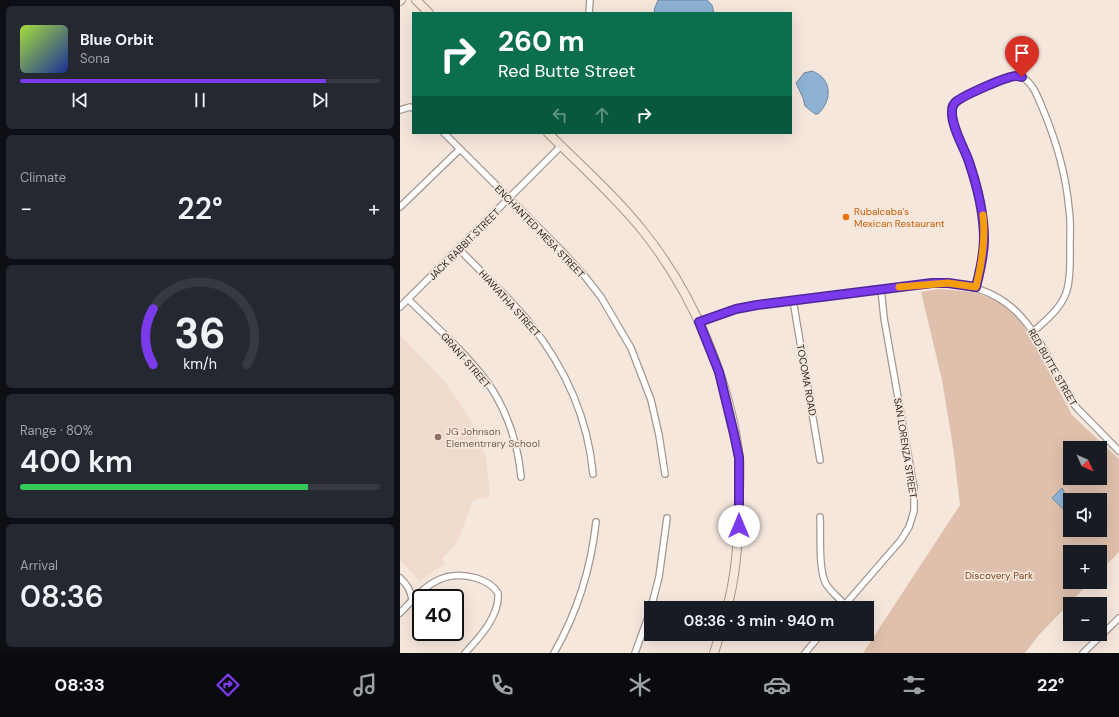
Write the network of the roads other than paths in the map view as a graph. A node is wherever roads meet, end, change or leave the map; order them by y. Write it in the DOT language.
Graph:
graph roads {
  1 [pos="416,0"];
  2 [pos="590,0"];
  3 [pos="428,12"];
  4 [pos="589,12"];
  5 [pos="411,107"];
  6 [pos="400,110"];
  7 [pos="445,134"];
  8 [pos="549,134"];
  9 [pos="561,146"];
  10 [pos="460,148"];
  11 [pos="509,198"];
  12 [pos="400,207"];
  13 [pos="459,249"];
  14 [pos="976,287"];
  15 [pos="881,289"];
  16 [pos="408,299"];
  17 [pos="793,300"];
  18 [pos="400,307"];
  19 [pos="699,322"];
  20 [pos="1033,332"];
  21 [pos="1119,451"];
  22 [pos="820,460"];
  23 [pos="593,474"];
  24 [pos="665,474"];
  25 [pos="521,477"];
  26 [pos="667,518"];
  27 [pos="820,518"];
  28 [pos="596,522"];
  29 [pos="400,578"];
  30 [pos="425,589"];
  31 [pos="412,600"];
  32 [pos="653,601"];
  33 [pos="728,601"];
  34 [pos="840,601"];
  35 [pos="848,601"];
  36 [pos="400,613"];
  37 [pos="1119,618"];
  38 [pos="644,628"];
  39 [pos="718,641"];
  40 [pos="815,641"];
  41 [pos="465,653"];
  42 [pos="554,653"];
  43 [pos="635,653"];
  44 [pos="714,653"];
  45 [pos="805,653"];
  46 [pos="1083,653"];
  1 -- 3 [label="street"];
  2 -- 4 [label="street"];
  5 -- 6 [label="street"];
  7 -- 10 [label="street, ENCHANTED MESA STREET"];
  8 -- 9 [label="street"];
  9 -- 11 [label="street, JACK RABBIT STREET"];
  9 -- 19 [label="street"];
  10 -- 11 [label="street, ENCHANTED MESA STREET"];
  10 -- 12 [label="street"];
  11 -- 13 [label="street, JACK RABBIT STREET"];
  11 -- 24 [label="street, ENCHANTED MESA STREET"];
  13 -- 16 [label="street, JACK RABBIT STREET"];
  13 -- 23 [label="street, HIAWATHA STREET"];
  14 -- 15 [label="street, RED BUTTE STREET"];
  14 -- 20 [label="street, RED BUTTE STREET"];
  14 -- 20 [label="street"];
  15 -- 17 [label="street, RED BUTTE STREET"];
  15 -- 35 [label="street, SAN LORENZA STREET"];
  16 -- 18 [label="street, JACK RABBIT STREET"];
  16 -- 25 [label="street, GRANT STREET"];
  17 -- 19 [label="street, RED BUTTE STREET"];
  17 -- 22 [label="street, TOCOMA ROAD"];
  19 -- 33 [label="street"];
  20 -- 21 [label="street, RED BUTTE STREET"];
  26 -- 32 [label="street"];
  27 -- 34 [label="street"];
  28 -- 42 [label="street"];
  29 -- 31 [label="street"];
  30 -- 41 [label="street"];
  31 -- 36 [label="street"];
  37 -- 46 [label="street"];
  38 -- 43 [label="street"];
  39 -- 44 [label="street"];
  40 -- 45 [label="street"];
}
